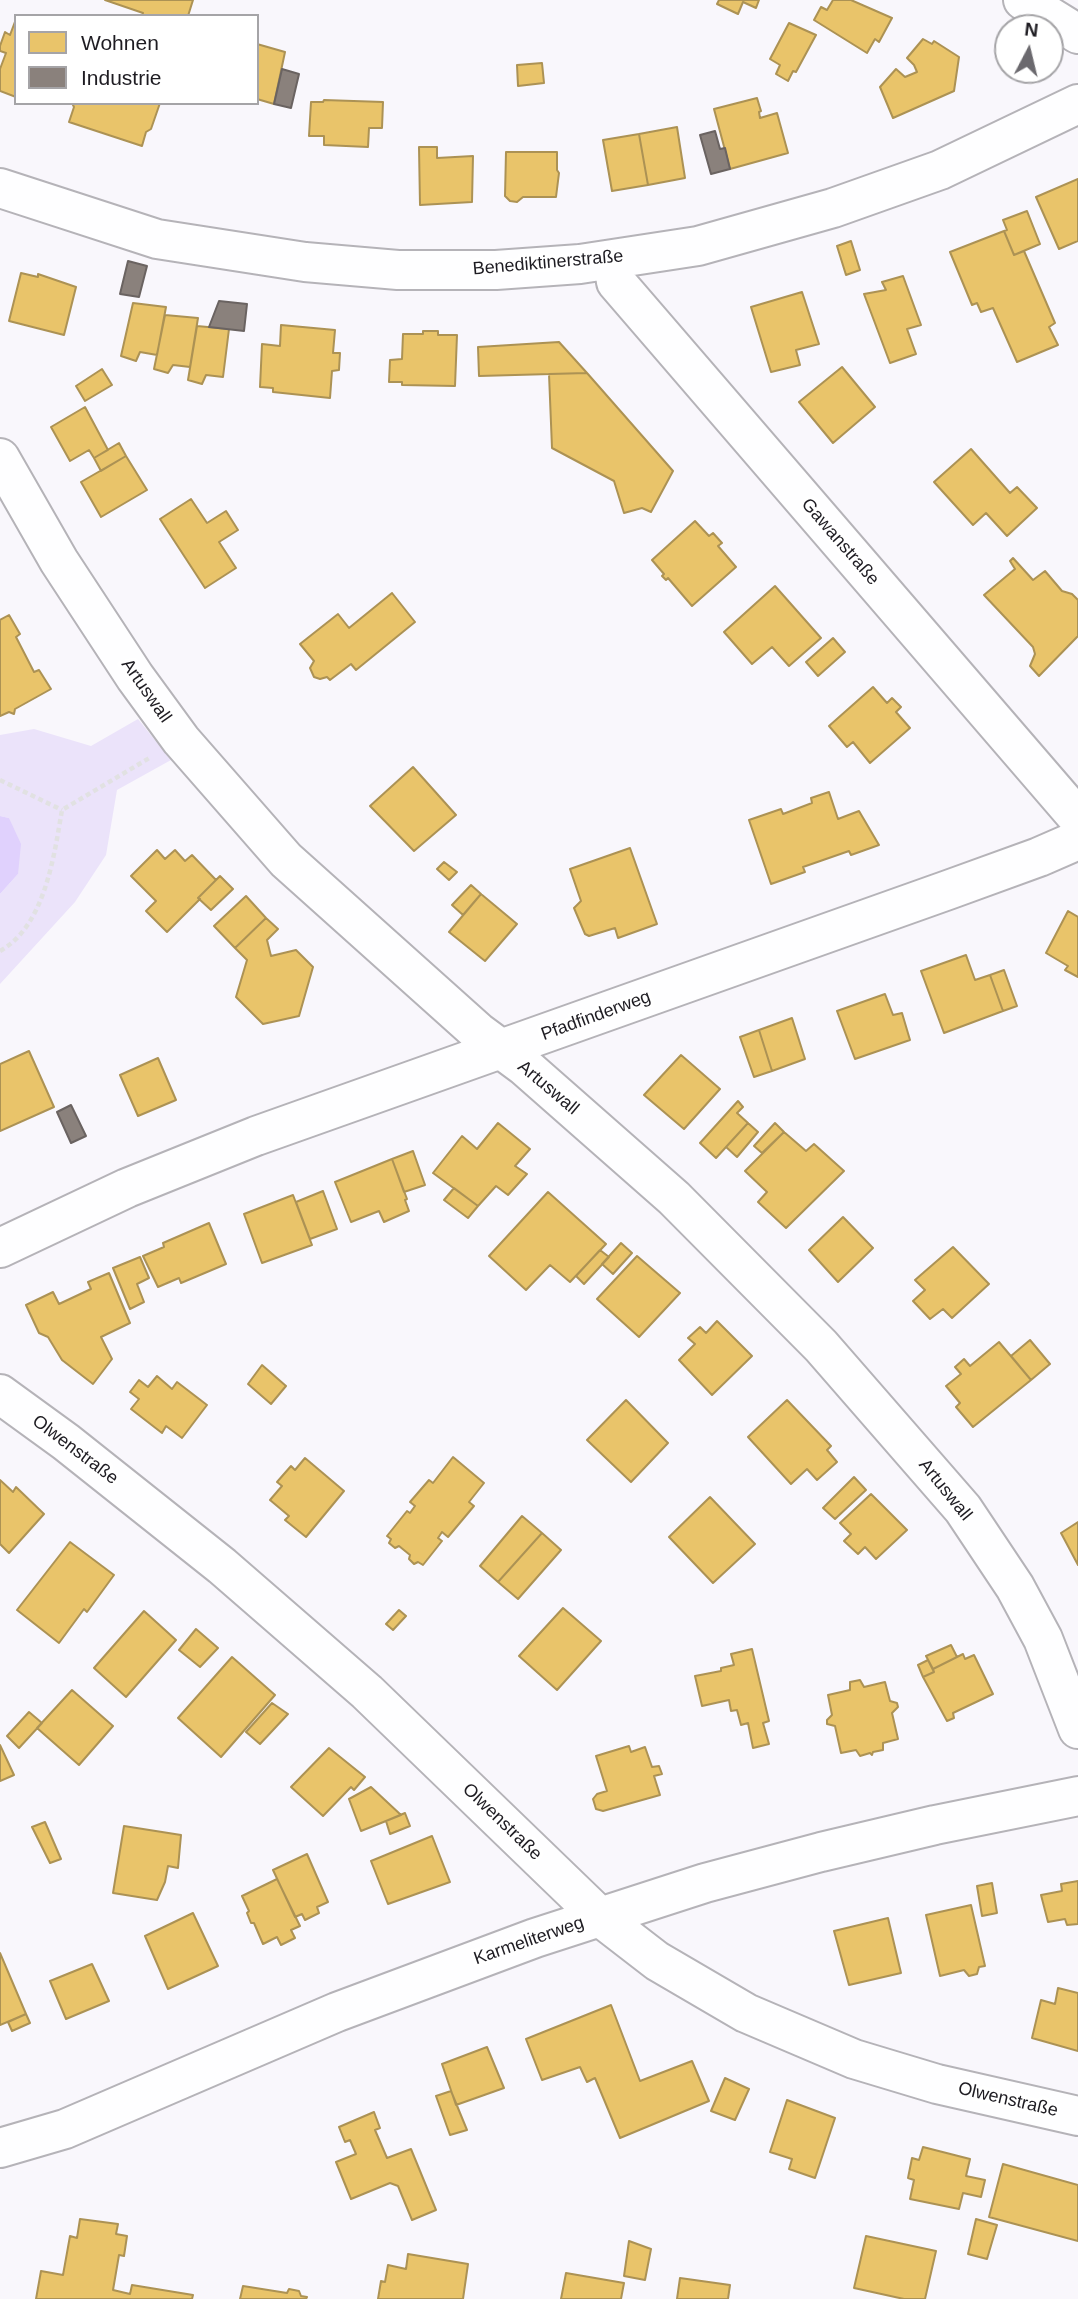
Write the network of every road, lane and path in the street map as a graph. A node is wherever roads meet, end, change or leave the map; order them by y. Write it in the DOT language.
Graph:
graph roads {
  1 [pos="1023,0"];
  2 [pos="1078,34"];
  3 [pos="1078,104"];
  4 [pos="0,188"];
  5 [pos="613,260"];
  6 [pos="0,458"];
  7 [pos="156,755"];
  8 [pos="0,780"];
  9 [pos="62,810"];
  10 [pos="1078,818"];
  11 [pos="1078,840"];
  12 [pos="0,951"];
  13 [pos="500,1049"];
  14 [pos="0,1248"];
  15 [pos="0,1394"];
  16 [pos="1078,1729"];
  17 [pos="1078,1796"];
  18 [pos="600,1917"];
  19 [pos="1078,2116"];
  20 [pos="0,2148"];
  1 -- 2 [label="street"];
  3 -- 5 [label="street, Benediktinerstraße"];
  4 -- 5 [label="street, Benediktinerstraße"];
  5 -- 10 [label="street, Gawanstraße"];
  6 -- 13 [label="street, Artuswall"];
  7 -- 9 [label="path"];
  8 -- 9 [label="path"];
  9 -- 12 [label="path"];
  11 -- 13 [label="street, Pfadfinderweg"];
  13 -- 14 [label="street, Pfadfinderweg"];
  13 -- 16 [label="street, Artuswall"];
  15 -- 18 [label="street, Olwenstraße"];
  17 -- 18 [label="street, Karmeliterweg"];
  18 -- 19 [label="street, Olwenstraße"];
  18 -- 20 [label="street, Karmeliterweg"];
}
